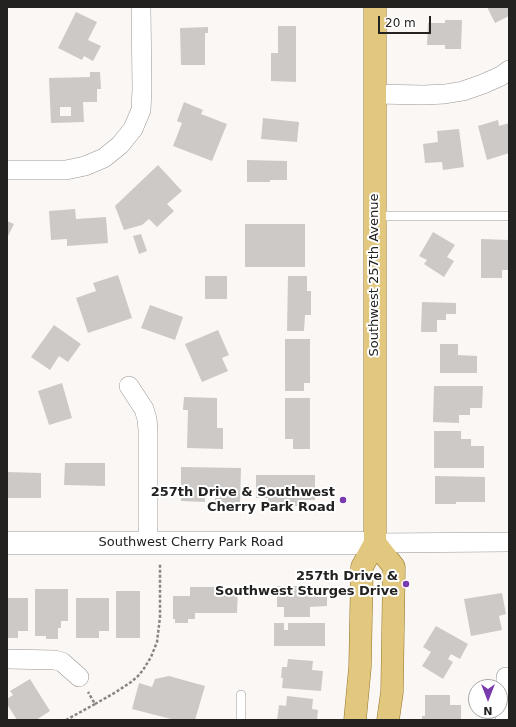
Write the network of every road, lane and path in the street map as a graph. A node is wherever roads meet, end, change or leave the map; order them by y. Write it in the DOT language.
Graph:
graph roads {
  1 [pos="141,7"];
  2 [pos="375,7"];
  3 [pos="509,70"];
  4 [pos="375,94"];
  5 [pos="7,170"];
  6 [pos="375,216"];
  7 [pos="509,216"];
  8 [pos="129,386"];
  9 [pos="7,542"];
  10 [pos="154,542"];
  11 [pos="375,542"];
  12 [pos="509,542"];
  13 [pos="7,659"];
  14 [pos="79,677"];
  15 [pos="507,677"];
  16 [pos="241,695"];
  17 [pos="95,704"];
  18 [pos="66,720"];
  19 [pos="240,720"];
  20 [pos="355,720"];
  21 [pos="388,720"];
  22 [pos="506,720"];
  1 -- 5 [label="street"];
  2 -- 4 [label="main road, Southwest 257th Avenue"];
  3 -- 4 [label="street"];
  4 -- 6 [label="main road, Southwest 257th Avenue"];
  6 -- 7 [label="lane"];
  6 -- 11 [label="main road, Southwest 257th Avenue"];
  8 -- 10 [label="street"];
  9 -- 10 [label="street, Southwest Cherry Park Road"];
  10 -- 11 [label="street, Southwest Cherry Park Road"];
  10 -- 17 [label="path"];
  11 -- 12 [label="street"];
  11 -- 20 [label="main road, Southwest 257th Avenue"];
  11 -- 21 [label="main road"];
  13 -- 14 [label="street"];
  14 -- 17 [label="path"];
  15 -- 22 [label="street"];
  16 -- 19 [label="lane"];
  17 -- 18 [label="path"];
}
